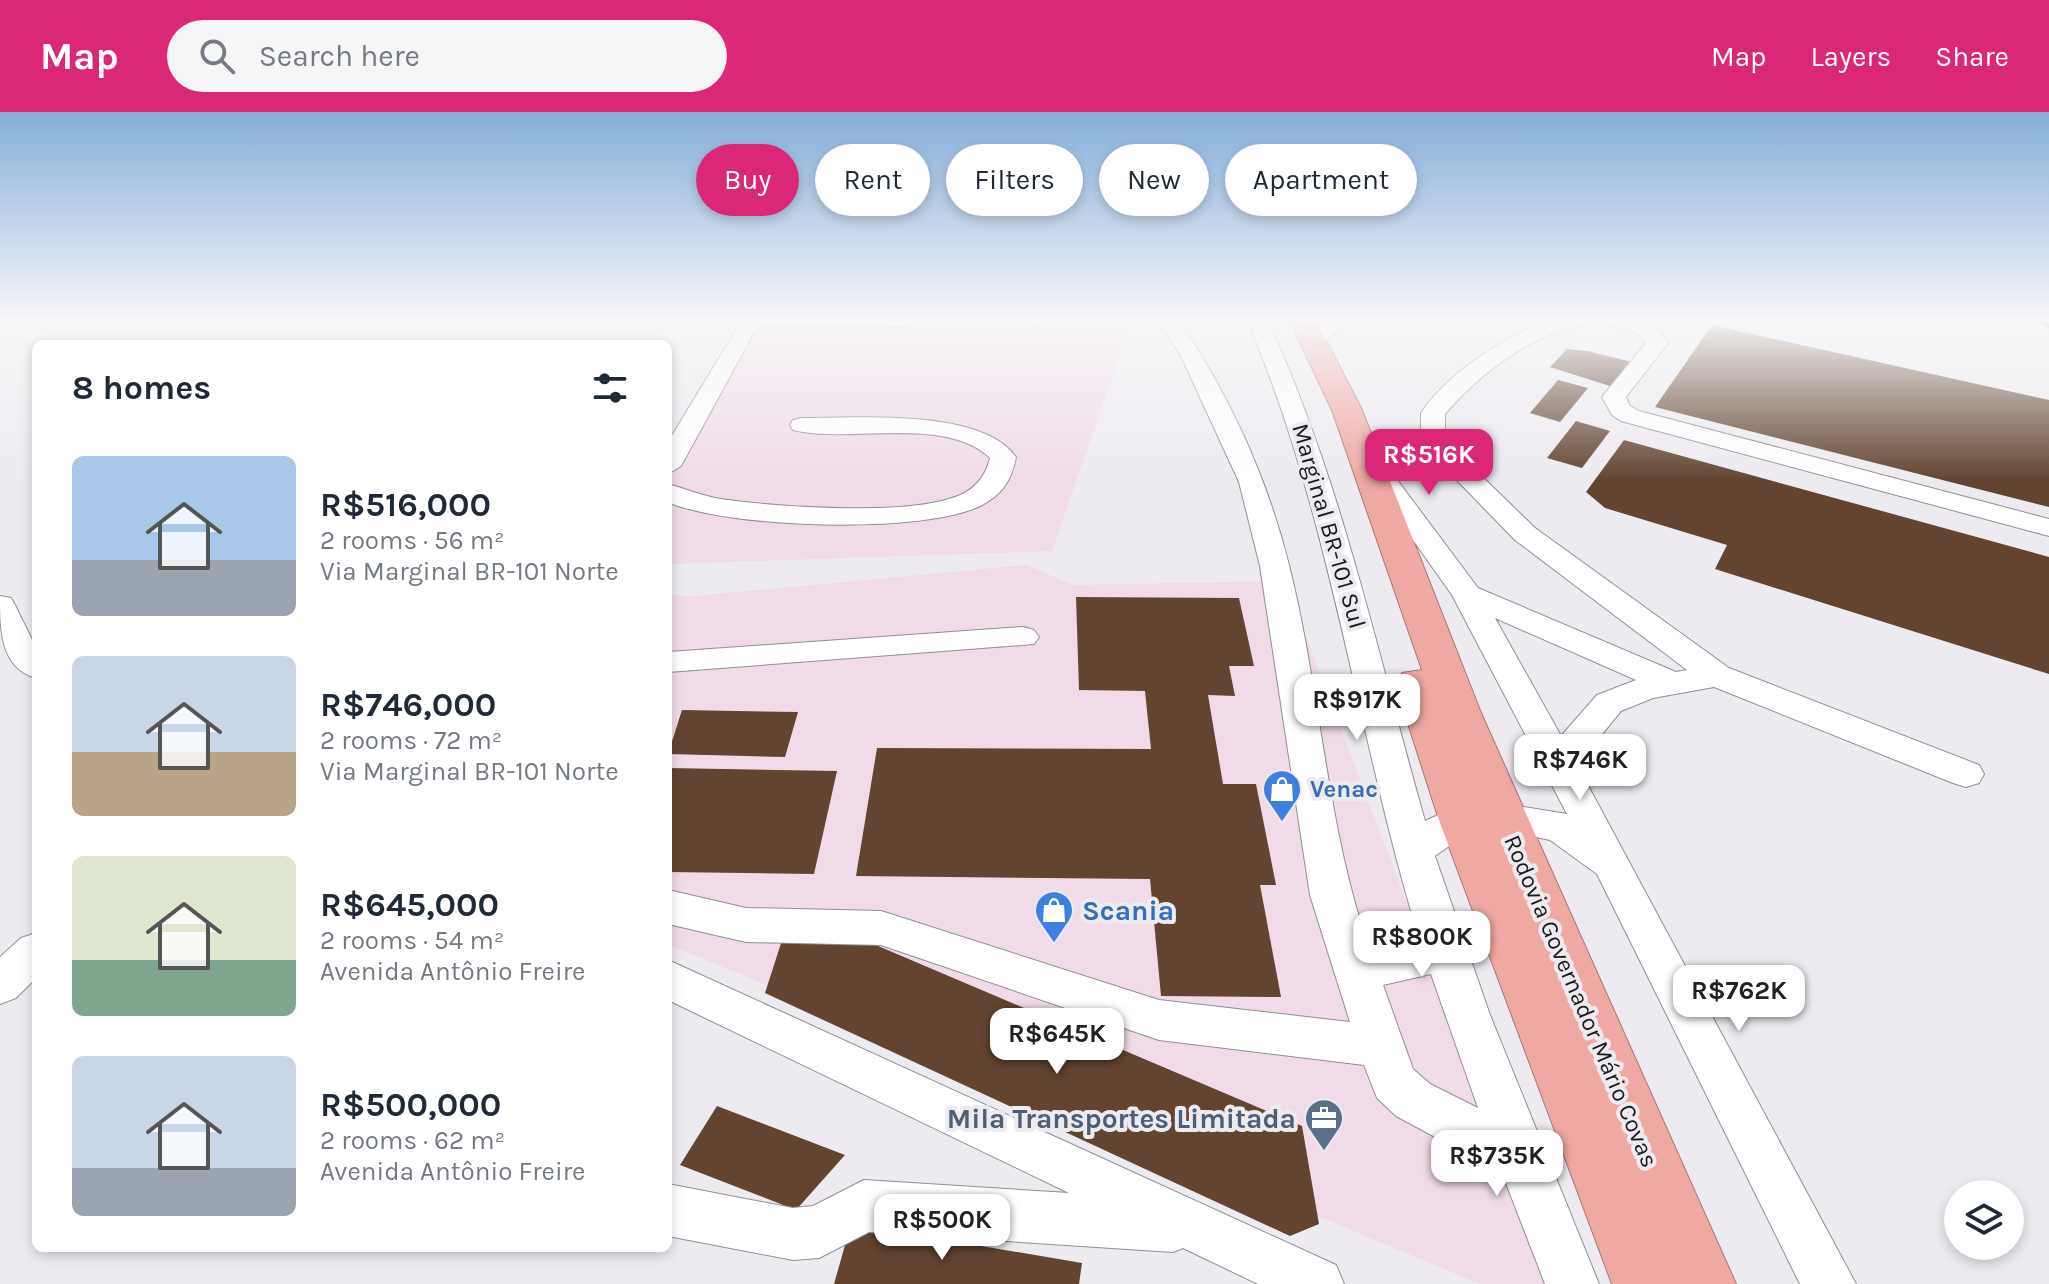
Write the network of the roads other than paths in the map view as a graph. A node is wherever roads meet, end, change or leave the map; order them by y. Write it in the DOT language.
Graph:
graph roads {
  1 [pos="721,372"];
  2 [pos="1199,372"];
  3 [pos="1281,372"];
  4 [pos="1303,372"];
  5 [pos="1327,372"];
  6 [pos="1477,372"];
  7 [pos="1634,372"];
  8 [pos="802,425"];
  9 [pos="1364,453"];
  10 [pos="672,458"];
  11 [pos="672,494"];
  12 [pos="2049,528"];
  13 [pos="1467,594"];
  14 [pos="0,605"];
  15 [pos="1023,637"];
  16 [pos="1598,649"];
  17 [pos="672,662"];
  18 [pos="32,664"];
  19 [pos="1717,676"];
  20 [pos="1672,683"];
  21 [pos="1609,703"];
  22 [pos="1558,764"];
  23 [pos="1966,774"];
  24 [pos="1511,819"];
  25 [pos="1458,820"];
  26 [pos="1414,852"];
  27 [pos="1615,869"];
  28 [pos="672,908"];
  29 [pos="1448,953"];
  30 [pos="32,955"];
  31 [pos="1356,972"];
  32 [pos="672,981"];
  33 [pos="0,985"];
  34 [pos="1381,1046"];
  35 [pos="1521,1156"];
  36 [pos="672,1211"];
  37 [pos="1198,1228"];
  38 [pos="1270,1272"];
  39 [pos="1317,1284"];
  40 [pos="1572,1284"];
  41 [pos="1647,1284"];
  42 [pos="1701,1284"];
  43 [pos="1829,1284"];
  1 -- 10 [label="street"];
  2 -- 31 [label="street"];
  3 -- 26 [label="street, Marginal BR-101 Sul"];
  4 -- 41 [label="highway, Rodovia Governador Mário Covas"];
  5 -- 9 [label="highway, Rodovia Governador Mário Covas"];
  6 -- 19 [label="street"];
  7 -- 12 [label="street"];
  8 -- 11 [label="street"];
  9 -- 13 [label="street"];
  9 -- 42 [label="highway, Rodovia Governador Mário Covas"];
  13 -- 16 [label="street"];
  13 -- 22 [label="street"];
  14 -- 18 [label="street"];
  15 -- 17 [label="street"];
  16 -- 20 [label="street"];
  16 -- 21 [label="street"];
  19 -- 20 [label="street"];
  19 -- 23 [label="street"];
  20 -- 21 [label="street"];
  21 -- 22 [label="street"];
  22 -- 27 [label="street"];
  24 -- 27 [label="street"];
  25 -- 26 [label="street"];
  26 -- 29 [label="street, Marginal BR-101 Sul"];
  27 -- 43 [label="street"];
  28 -- 34 [label="street"];
  29 -- 31 [label="street"];
  29 -- 35 [label="street, Marginal BR-101 Sul"];
  30 -- 33 [label="street"];
  31 -- 34 [label="street"];
  32 -- 37 [label="street"];
  34 -- 35 [label="street"];
  35 -- 40 [label="street, Marginal BR-101 Sul"];
  36 -- 37 [label="street"];
  37 -- 38 [label="street"];
  38 -- 39 [label="street"];
}
